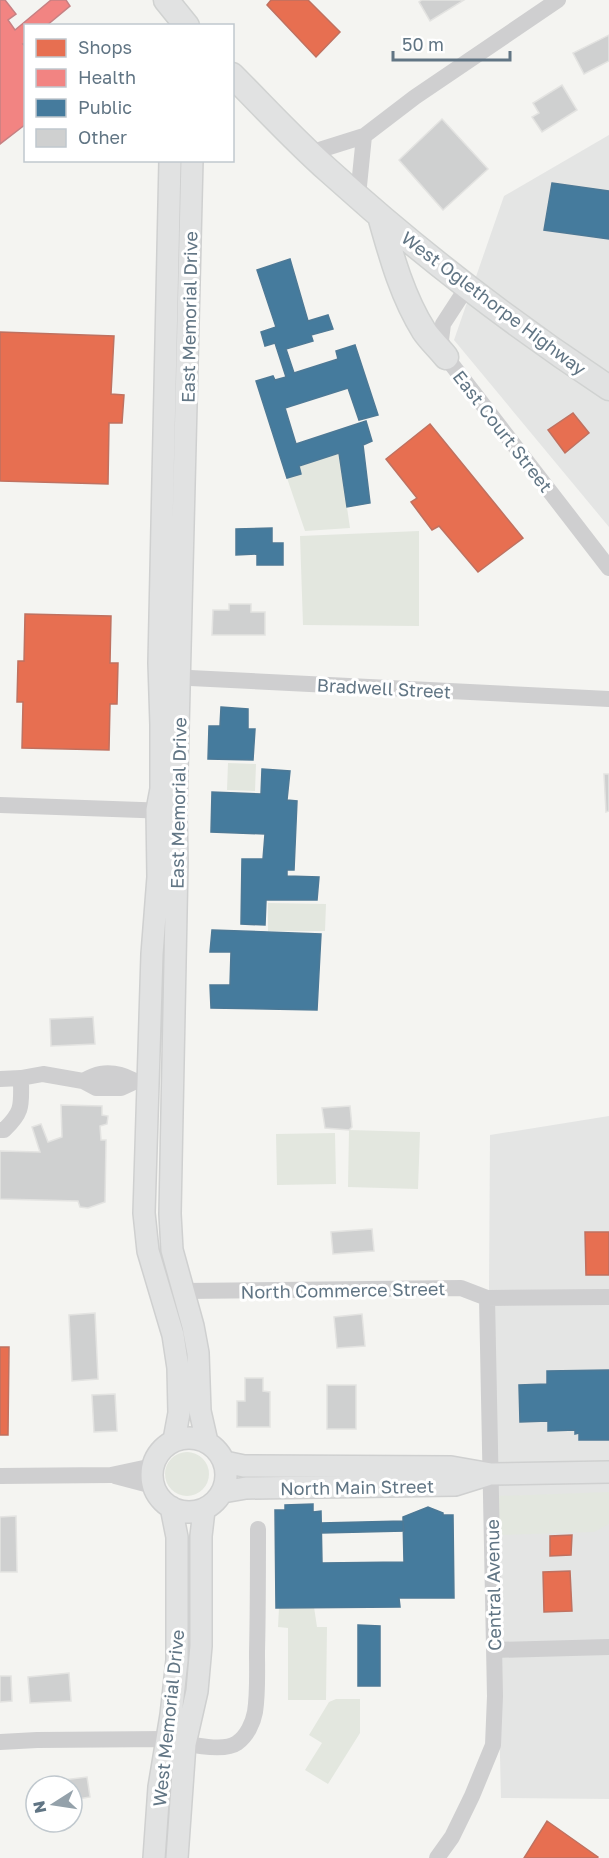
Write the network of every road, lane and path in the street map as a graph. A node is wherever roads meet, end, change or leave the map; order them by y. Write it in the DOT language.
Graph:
graph roads {
  1 [pos="166,0"];
  2 [pos="558,0"];
  3 [pos="184,18"];
  4 [pos="234,77"];
  5 [pos="364,136"];
  6 [pos="310,153"];
  7 [pos="170,162"];
  8 [pos="192,162"];
  9 [pos="358,196"];
  10 [pos="380,216"];
  11 [pos="466,287"];
  12 [pos="446,357"];
  13 [pos="609,388"];
  14 [pos="609,568"];
  15 [pos="170,677"];
  16 [pos="609,699"];
  17 [pos="0,805"];
  18 [pos="167,811"];
  19 [pos="21,1078"];
  20 [pos="0,1079"];
  21 [pos="140,1082"];
  22 [pos="0,1130"];
  23 [pos="183,1291"];
  24 [pos="609,1297"];
  25 [pos="487,1298"];
  26 [pos="174,1440"];
  27 [pos="207,1442"];
  28 [pos="225,1462"];
  29 [pos="609,1472"];
  30 [pos="490,1474"];
  31 [pos="0,1476"];
  32 [pos="153,1476"];
  33 [pos="223,1492"];
  34 [pos="171,1507"];
  35 [pos="204,1509"];
  36 [pos="258,1529"];
  37 [pos="609,1647"];
  38 [pos="494,1650"];
  39 [pos="0,1742"];
  40 [pos="175,1742"];
  41 [pos="154,1858"];
  42 [pos="177,1858"];
  43 [pos="437,1858"];
  1 -- 3 [label="highway"];
  2 -- 5 [label="street"];
  4 -- 6 [label="highway, West Oglethorpe Highway"];
  5 -- 6 [label="street"];
  5 -- 9 [label="street"];
  6 -- 9 [label="highway, West Oglethorpe Highway"];
  7 -- 15 [label="main road, East Memorial Drive"];
  8 -- 15 [label="main road, East Memorial Drive"];
  9 -- 10 [label="highway, West Oglethorpe Highway"];
  10 -- 11 [label="highway, West Oglethorpe Highway"];
  10 -- 12 [label="highway"];
  11 -- 12 [label="street, East Court Street"];
  11 -- 13 [label="highway, West Oglethorpe Highway"];
  12 -- 14 [label="street, East Court Street"];
  15 -- 16 [label="street, Bradwell Street"];
  15 -- 18 [label="main road, East Memorial Drive"];
  17 -- 18 [label="street"];
  18 -- 21 [label="main road, East Memorial Drive"];
  18 -- 23 [label="main road, East Memorial Drive"];
  19 -- 20 [label="street"];
  19 -- 21 [label="street"];
  19 -- 22 [label="street"];
  21 -- 26 [label="main road, East Memorial Drive"];
  23 -- 25 [label="street, North Commerce Street"];
  23 -- 27 [label="main road, East Memorial Drive"];
  24 -- 25 [label="street, North Commerce Street"];
  25 -- 30 [label="street, Central Avenue"];
  26 -- 27 [label="main road"];
  26 -- 32 [label="main road"];
  27 -- 28 [label="main road"];
  28 -- 30 [label="main road, North Main Street"];
  28 -- 33 [label="main road"];
  29 -- 30 [label="main road, North Main Street"];
  30 -- 33 [label="main road, North Main Street"];
  30 -- 38 [label="street, Central Avenue"];
  31 -- 32 [label="street"];
  32 -- 34 [label="main road"];
  33 -- 35 [label="main road"];
  34 -- 35 [label="main road"];
  34 -- 40 [label="main road, West Memorial Drive"];
  35 -- 40 [label="main road, West Memorial Drive"];
  36 -- 40 [label="street"];
  37 -- 38 [label="street"];
  38 -- 43 [label="street, Central Avenue"];
  39 -- 40 [label="street"];
  40 -- 41 [label="main road, West Memorial Drive"];
  40 -- 42 [label="main road, West Memorial Drive"];
}
